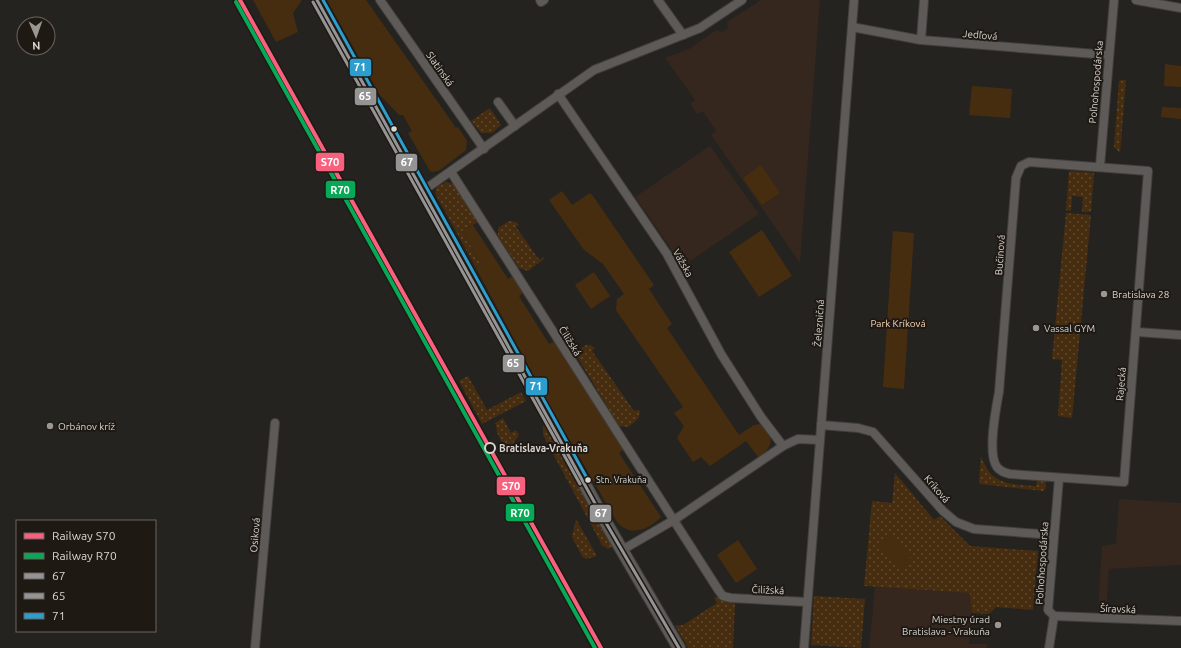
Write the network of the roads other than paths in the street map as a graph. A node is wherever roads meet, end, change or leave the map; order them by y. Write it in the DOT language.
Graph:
graph roads {
  1 [pos="317,0"];
  2 [pos="380,0"];
  3 [pos="540,0"];
  4 [pos="544,0"];
  5 [pos="658,0"];
  6 [pos="742,0"];
  7 [pos="854,0"];
  8 [pos="924,0"];
  9 [pos="1114,0"];
  10 [pos="1136,0"];
  11 [pos="1168,3"];
  12 [pos="1181,8"];
  13 [pos="852,27"];
  14 [pos="683,35"];
  15 [pos="921,40"];
  16 [pos="1108,55"];
  17 [pos="558,94"];
  18 [pos="498,102"];
  19 [pos="514,126"];
  20 [pos="484,149"];
  21 [pos="1100,166"];
  22 [pos="451,172"];
  23 [pos="424,190"];
  24 [pos="1137,332"];
  25 [pos="1181,335"];
  26 [pos="275,423"];
  27 [pos="821,426"];
  28 [pos="820,440"];
  29 [pos="783,446"];
  30 [pos="1059,478"];
  31 [pos="1124,482"];
  32 [pos="674,520"];
  33 [pos="1054,535"];
  34 [pos="622,550"];
  35 [pos="807,602"];
  36 [pos="1054,616"];
  37 [pos="1181,622"];
  38 [pos="255,648"];
  39 [pos="679,648"];
  40 [pos="804,648"];
  41 [pos="1049,648"];
  1 -- 23 [label="street"];
  2 -- 20 [label="street, Slatinská"];
  3 -- 4 [label="street"];
  5 -- 14 [label="street"];
  6 -- 14 [label="street"];
  7 -- 13 [label="street, Železničná"];
  8 -- 15 [label="street"];
  9 -- 16 [label="street, Poľnohospodárska"];
  10 -- 11 [label="street"];
  11 -- 12 [label="street"];
  13 -- 15 [label="street, Jedľová"];
  13 -- 27 [label="street, Železničná"];
  14 -- 17 [label="street"];
  15 -- 16 [label="street, Jedľová"];
  16 -- 21 [label="street, Poľnohospodárska"];
  17 -- 19 [label="street"];
  17 -- 29 [label="street, Vážska"];
  18 -- 19 [label="street"];
  19 -- 20 [label="street"];
  20 -- 22 [label="street"];
  21 -- 24 [label="street, Rajecká"];
  21 -- 30 [label="street, Bučinová"];
  22 -- 23 [label="street"];
  22 -- 32 [label="street, Čiližská"];
  23 -- 34 [label="street"];
  24 -- 25 [label="street"];
  24 -- 31 [label="street, Rajecká"];
  26 -- 38 [label="street, Osiková"];
  27 -- 28 [label="street, Železničná"];
  27 -- 33 [label="street, Kríková"];
  28 -- 29 [label="street"];
  28 -- 35 [label="street, Železničná"];
  29 -- 32 [label="street"];
  30 -- 31 [label="street, Bučinová"];
  30 -- 33 [label="street, Poľnohospodárska"];
  32 -- 34 [label="street"];
  32 -- 35 [label="street, Čiližská"];
  33 -- 36 [label="street, Poľnohospodárska"];
  34 -- 39 [label="street"];
  35 -- 40 [label="street, Železničná"];
  36 -- 37 [label="street, Šíravská"];
  36 -- 41 [label="street, Poľnohospodárska"];
}
